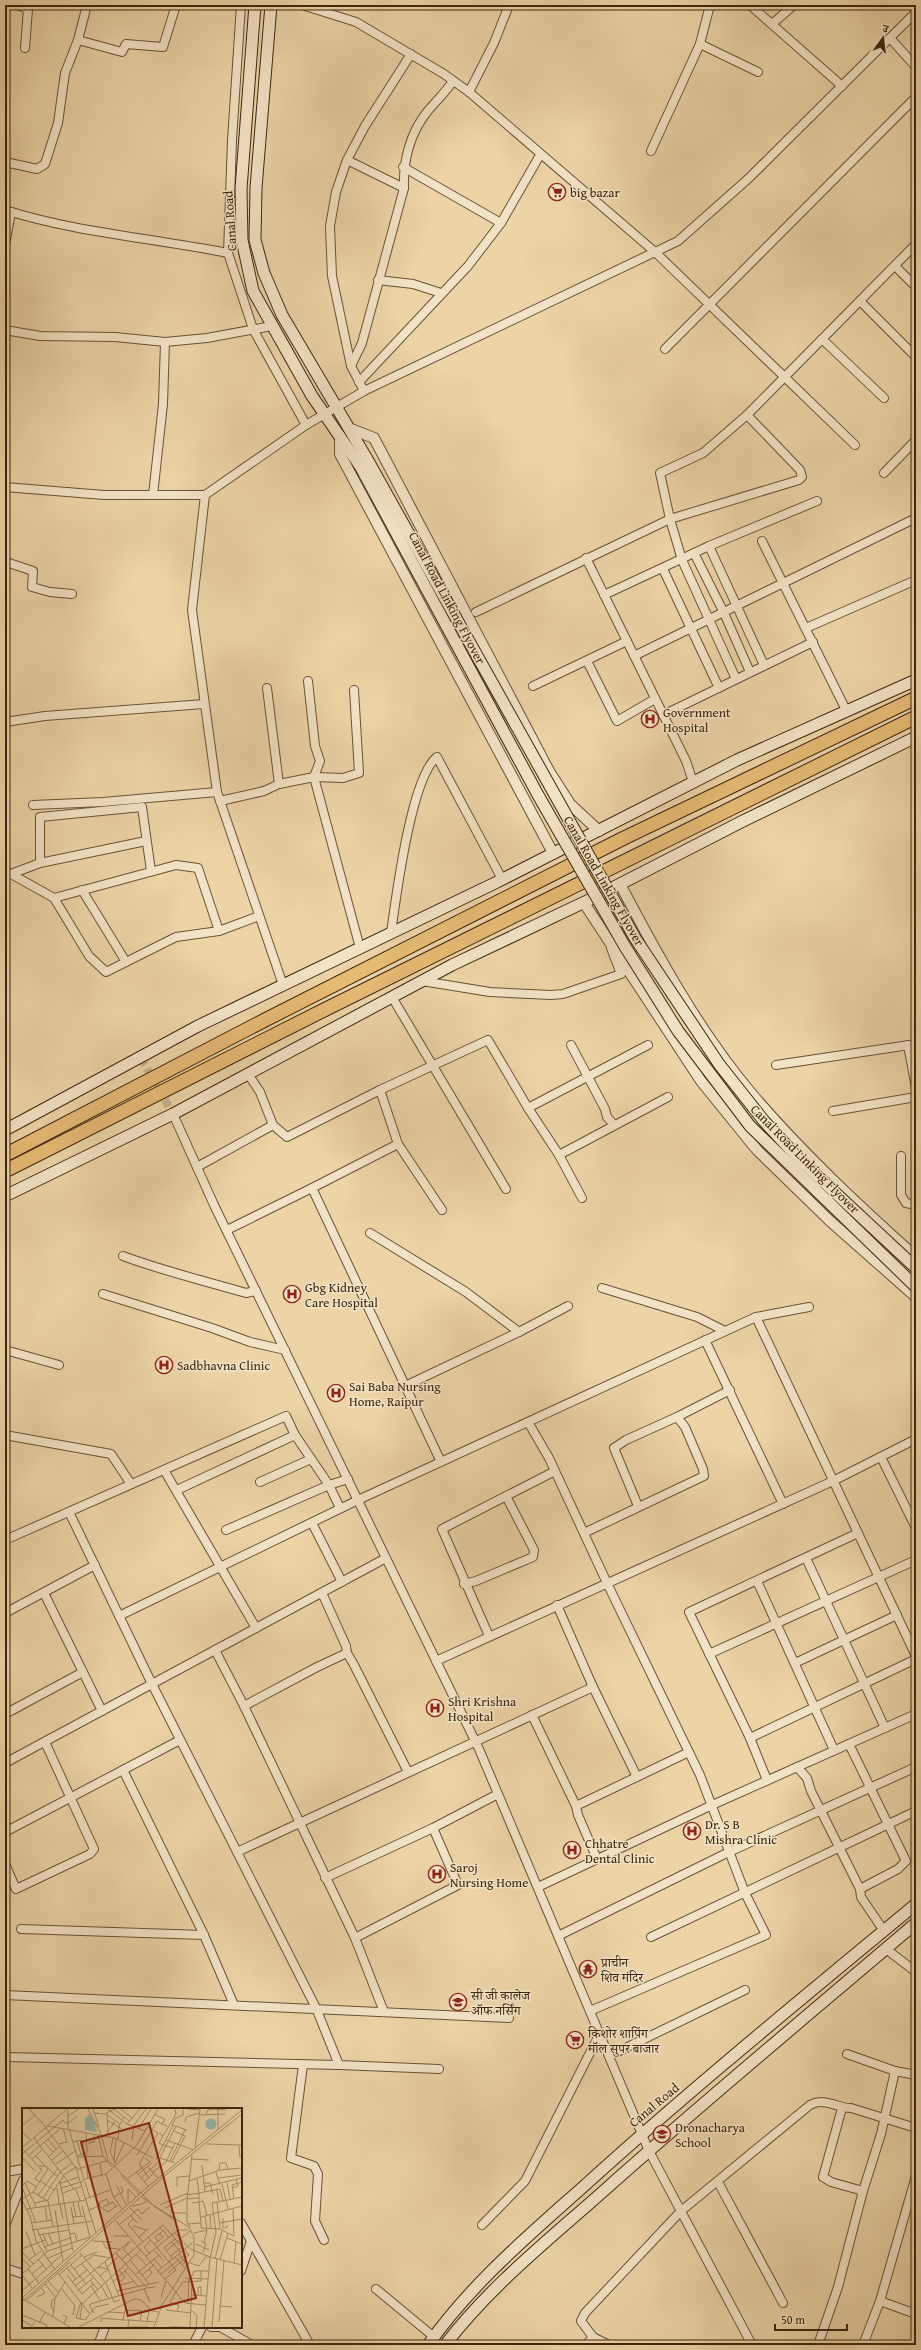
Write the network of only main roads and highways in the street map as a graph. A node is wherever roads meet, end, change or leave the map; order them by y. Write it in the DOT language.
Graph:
graph roads {
  1 [pos="255,5"];
  2 [pos="271,5"];
  3 [pos="351,429"];
  4 [pos="340,436"];
  5 [pos="364,462"];
  6 [pos="916,680"];
  7 [pos="916,698"];
  8 [pos="916,717"];
  9 [pos="916,737"];
  10 [pos="5,1130"];
  11 [pos="5,1155"];
  12 [pos="5,1171"];
  13 [pos="5,1196"];
  14 [pos="916,1268"];
  15 [pos="916,1287"];
  16 [pos="916,1904"];
  17 [pos="916,1923"];
  18 [pos="431,2341"];
  19 [pos="445,2345"];
  1 -- 4 [label="main road, Canal Road"];
  2 -- 3 [label="main road, Canal Road"];
  3 -- 5 [label="main road, Canal Road Linking Flyover"];
  4 -- 5 [label="main road, Canal Road Linking Flyover"];
  5 -- 14 [label="main road, Canal Road Linking Flyover, bridge"];
  5 -- 15 [label="main road, Canal Road Linking Flyover, bridge"];
  6 -- 10 [label="main road"];
  7 -- 11 [label="highway"];
  8 -- 12 [label="highway"];
  9 -- 13 [label="main road"];
  16 -- 18 [label="main road, Canal Road"];
  17 -- 19 [label="main road"];
}
